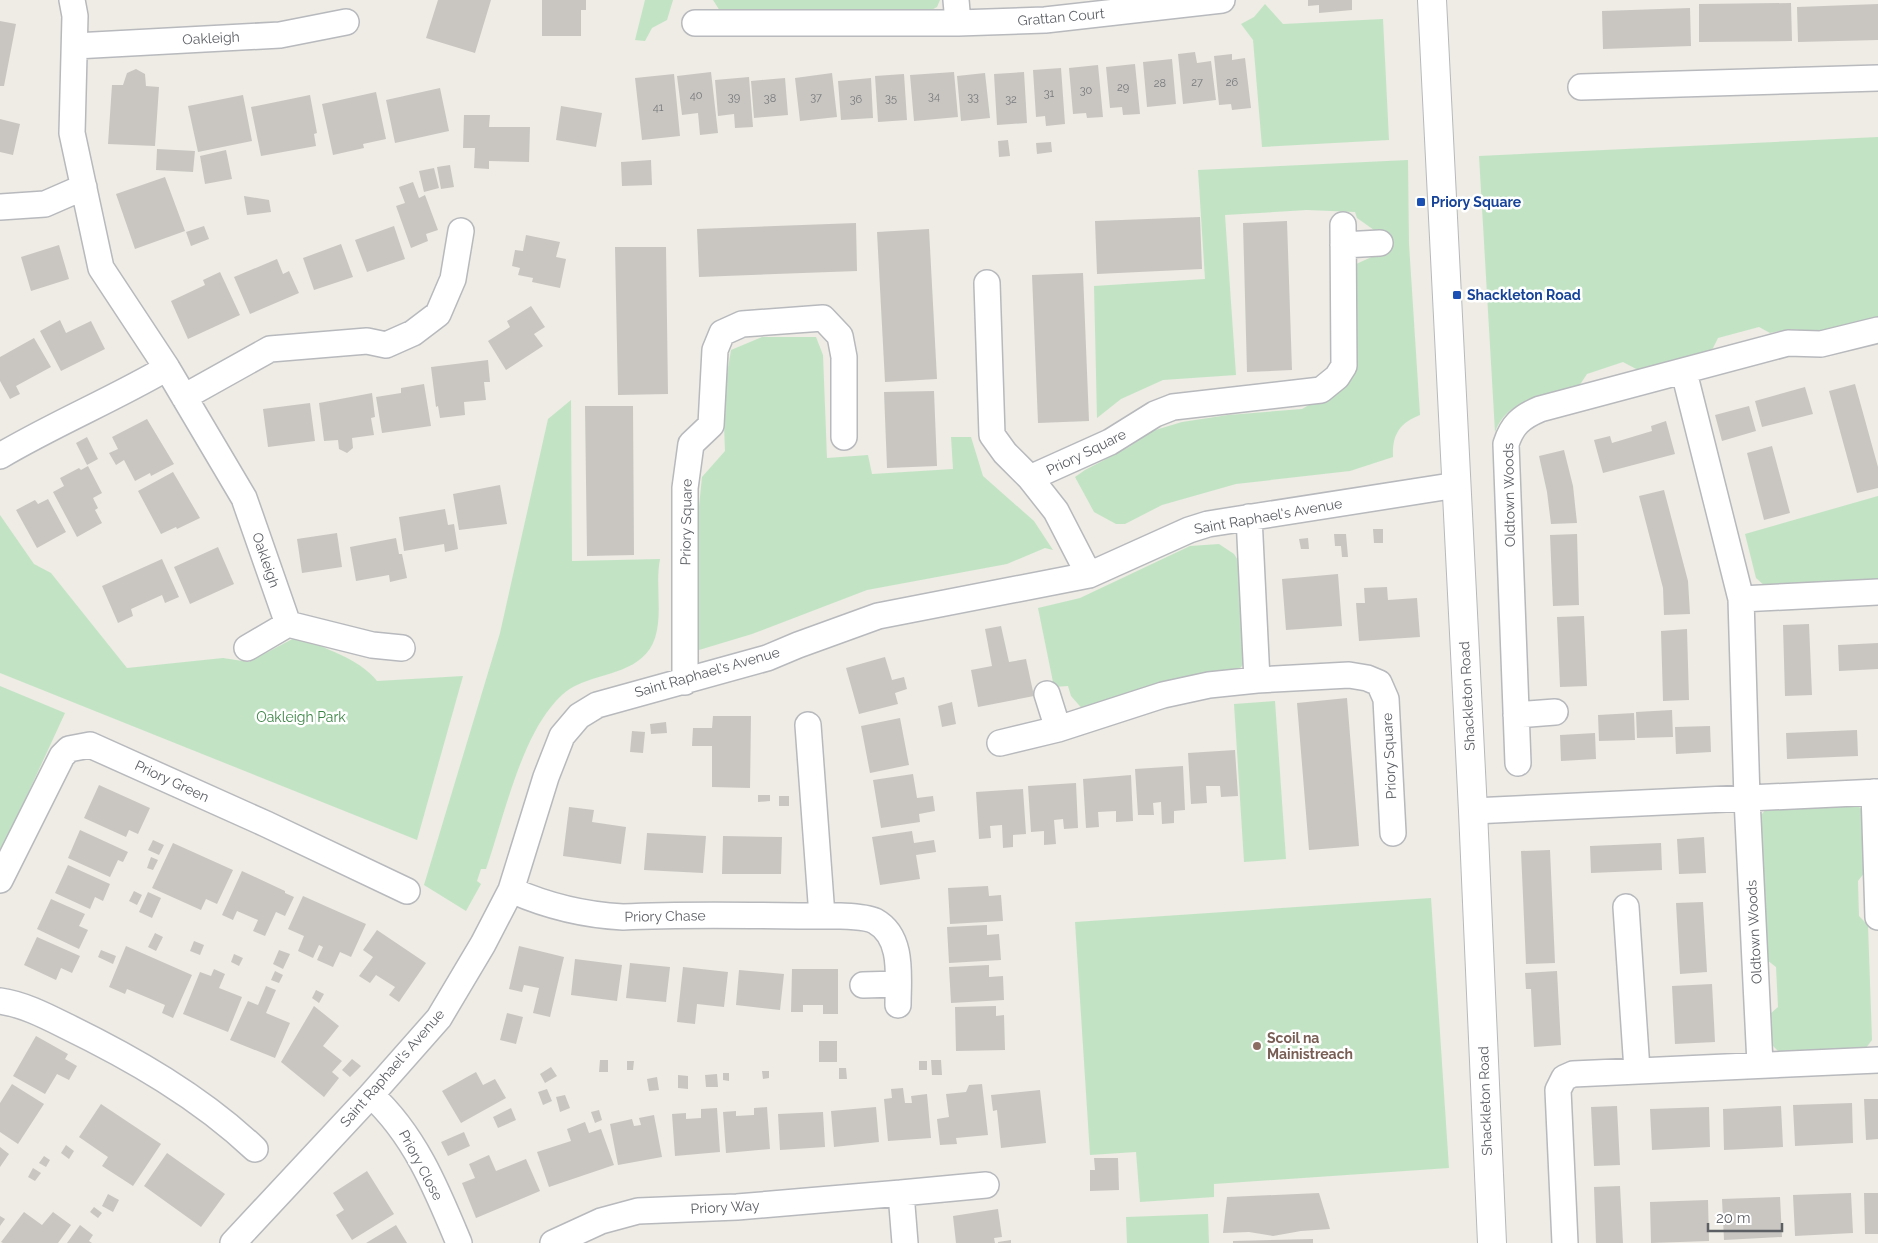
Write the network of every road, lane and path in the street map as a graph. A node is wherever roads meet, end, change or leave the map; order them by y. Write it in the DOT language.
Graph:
graph roads {
  1 [pos="72,0"];
  2 [pos="1222,0"];
  3 [pos="1432,0"];
  4 [pos="957,12"];
  5 [pos="346,22"];
  6 [pos="695,23"];
  7 [pos="75,46"];
  8 [pos="1878,78"];
  9 [pos="1581,87"];
  10 [pos="84,187"];
  11 [pos="0,207"];
  12 [pos="461,231"];
  13 [pos="1380,244"];
  14 [pos="987,283"];
  15 [pos="1878,330"];
  16 [pos="167,368"];
  17 [pos="1684,372"];
  18 [pos="184,397"];
  19 [pos="844,437"];
  20 [pos="0,456"];
  21 [pos="1030,478"];
  22 [pos="1456,485"];
  23 [pos="1249,517"];
  24 [pos="1088,575"];
  25 [pos="1878,592"];
  26 [pos="1741,599"];
  27 [pos="288,624"];
  28 [pos="247,648"];
  29 [pos="402,648"];
  30 [pos="1258,680"];
  31 [pos="685,682"];
  32 [pos="1048,694"];
  33 [pos="1555,712"];
  34 [pos="1516,715"];
  35 [pos="808,725"];
  36 [pos="1058,729"];
  37 [pos="1000,743"];
  38 [pos="1518,763"];
  39 [pos="1876,792"];
  40 [pos="1747,799"];
  41 [pos="1473,811"];
  42 [pos="1394,833"];
  43 [pos="0,880"];
  44 [pos="511,890"];
  45 [pos="408,892"];
  46 [pos="1626,907"];
  47 [pos="822,916"];
  48 [pos="1878,918"];
  49 [pos="862,985"];
  50 [pos="0,1002"];
  51 [pos="1878,1060"];
  52 [pos="1760,1064"];
  53 [pos="1637,1070"];
  54 [pos="371,1095"];
  55 [pos="255,1149"];
  56 [pos="986,1186"];
  57 [pos="902,1193"];
  58 [pos="233,1243"];
  59 [pos="459,1243"];
  60 [pos="553,1243"];
  61 [pos="905,1243"];
  62 [pos="1492,1243"];
  63 [pos="1564,1243"];
  1 -- 7 [label="street, Oakleigh"];
  2 -- 4 [label="street, Grattan Court"];
  3 -- 22 [label="street, Shackleton Road"];
  4 -- 6 [label="street, Grattan Court"];
  5 -- 7 [label="street, Oakleigh"];
  7 -- 10 [label="street, Oakleigh"];
  8 -- 9 [label="street"];
  10 -- 11 [label="street"];
  10 -- 16 [label="street, Oakleigh"];
  12 -- 18 [label="street"];
  13 -- 21 [label="street, Priory Square"];
  14 -- 21 [label="street, Priory Square"];
  15 -- 17 [label="street, Oldtown Woods"];
  16 -- 18 [label="street, Oakleigh"];
  16 -- 20 [label="street"];
  17 -- 26 [label="street, Oldtown Woods"];
  17 -- 34 [label="street, Oldtown Woods"];
  18 -- 27 [label="street, Oakleigh"];
  19 -- 31 [label="street, Priory Square"];
  21 -- 24 [label="street, Priory Square"];
  22 -- 23 [label="street, Saint Raphael's Avenue"];
  22 -- 41 [label="street, Shackleton Road"];
  23 -- 24 [label="street, Saint Raphael's Avenue"];
  23 -- 30 [label="street"];
  24 -- 31 [label="street, Saint Raphael's Avenue"];
  25 -- 26 [label="street"];
  26 -- 40 [label="street, Oldtown Woods"];
  27 -- 28 [label="street"];
  27 -- 29 [label="street"];
  30 -- 36 [label="street, Priory Square"];
  30 -- 42 [label="street, Priory Square"];
  31 -- 44 [label="street, Saint Raphael's Avenue"];
  32 -- 36 [label="street"];
  33 -- 34 [label="street"];
  34 -- 38 [label="street, Oldtown Woods"];
  35 -- 47 [label="street"];
  36 -- 37 [label="street, Priory Square"];
  39 -- 40 [label="street"];
  39 -- 48 [label="street"];
  40 -- 41 [label="street"];
  40 -- 52 [label="street, Oldtown Woods"];
  41 -- 62 [label="street, Shackleton Road"];
  43 -- 45 [label="street, Priory Green"];
  44 -- 47 [label="street, Priory Chase"];
  44 -- 54 [label="street, Saint Raphael's Avenue"];
  46 -- 53 [label="street"];
  47 -- 49 [label="street, Priory Chase"];
  50 -- 55 [label="street"];
  51 -- 52 [label="street"];
  52 -- 53 [label="street"];
  53 -- 63 [label="street"];
  54 -- 58 [label="street, Saint Raphael's Avenue"];
  54 -- 59 [label="street, Priory Close"];
  56 -- 57 [label="street, Priory Way"];
  57 -- 60 [label="street, Priory Way"];
  57 -- 61 [label="street"];
}
